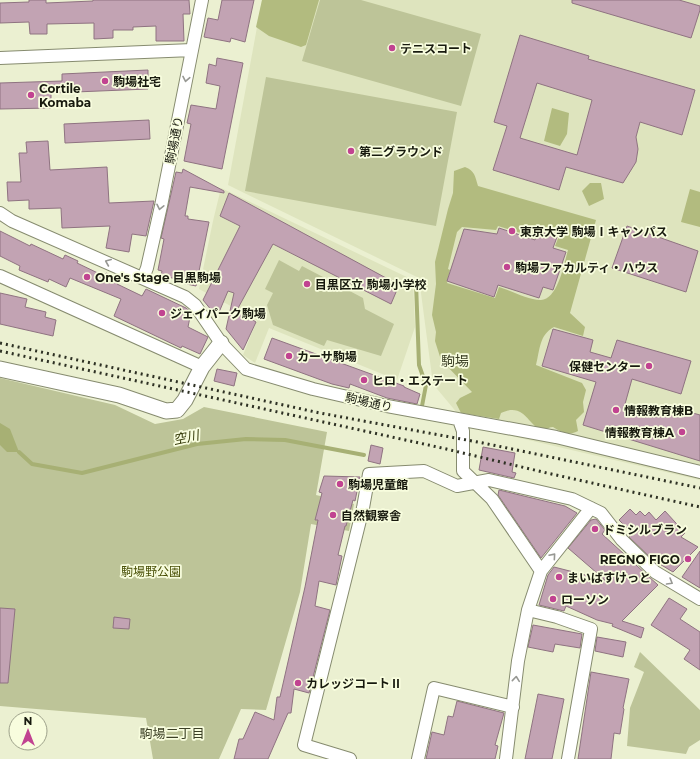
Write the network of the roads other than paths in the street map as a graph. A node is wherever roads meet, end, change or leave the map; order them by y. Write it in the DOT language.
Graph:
graph roads {
  1 [pos="202,0"];
  2 [pos="192,50"];
  3 [pos="0,58"];
  4 [pos="0,213"];
  5 [pos="0,276"];
  6 [pos="143,278"];
  7 [pos="221,343"];
  8 [pos="202,367"];
  9 [pos="0,369"];
  10 [pos="459,420"];
  11 [pos="700,472"];
  12 [pos="474,483"];
  13 [pos="591,508"];
  14 [pos="541,571"];
  15 [pos="700,598"];
  16 [pos="528,610"];
  17 [pos="513,707"];
  18 [pos="350,759"];
  19 [pos="418,759"];
  20 [pos="506,759"];
  21 [pos="568,759"];
  1 -- 2 [label="street, 駒場通り"];
  2 -- 3 [label="street"];
  2 -- 6 [label="street, 駒場通り, one-way"];
  6 -- 4 [label="street, 駒場通り, one-way"];
  5 -- 8 [label="street"];
  6 -- 7 [label="street, 駒場通り"];
  7 -- 8 [label="street"];
  7 -- 10 [label="street, 駒場通り"];
  8 -- 9 [label="street"];
  10 -- 11 [label="street, 駒場通り"];
  10 -- 12 [label="street"];
  12 -- 13 [label="street"];
  12 -- 14 [label="street"];
  12 -- 18 [label="street"];
  14 -- 13 [label="street, one-way"];
  13 -- 15 [label="street, one-way"];
  14 -- 16 [label="street"];
  17 -- 16 [label="street, one-way"];
  16 -- 21 [label="street"];
  17 -- 19 [label="street"];
  17 -- 20 [label="street"];
}
